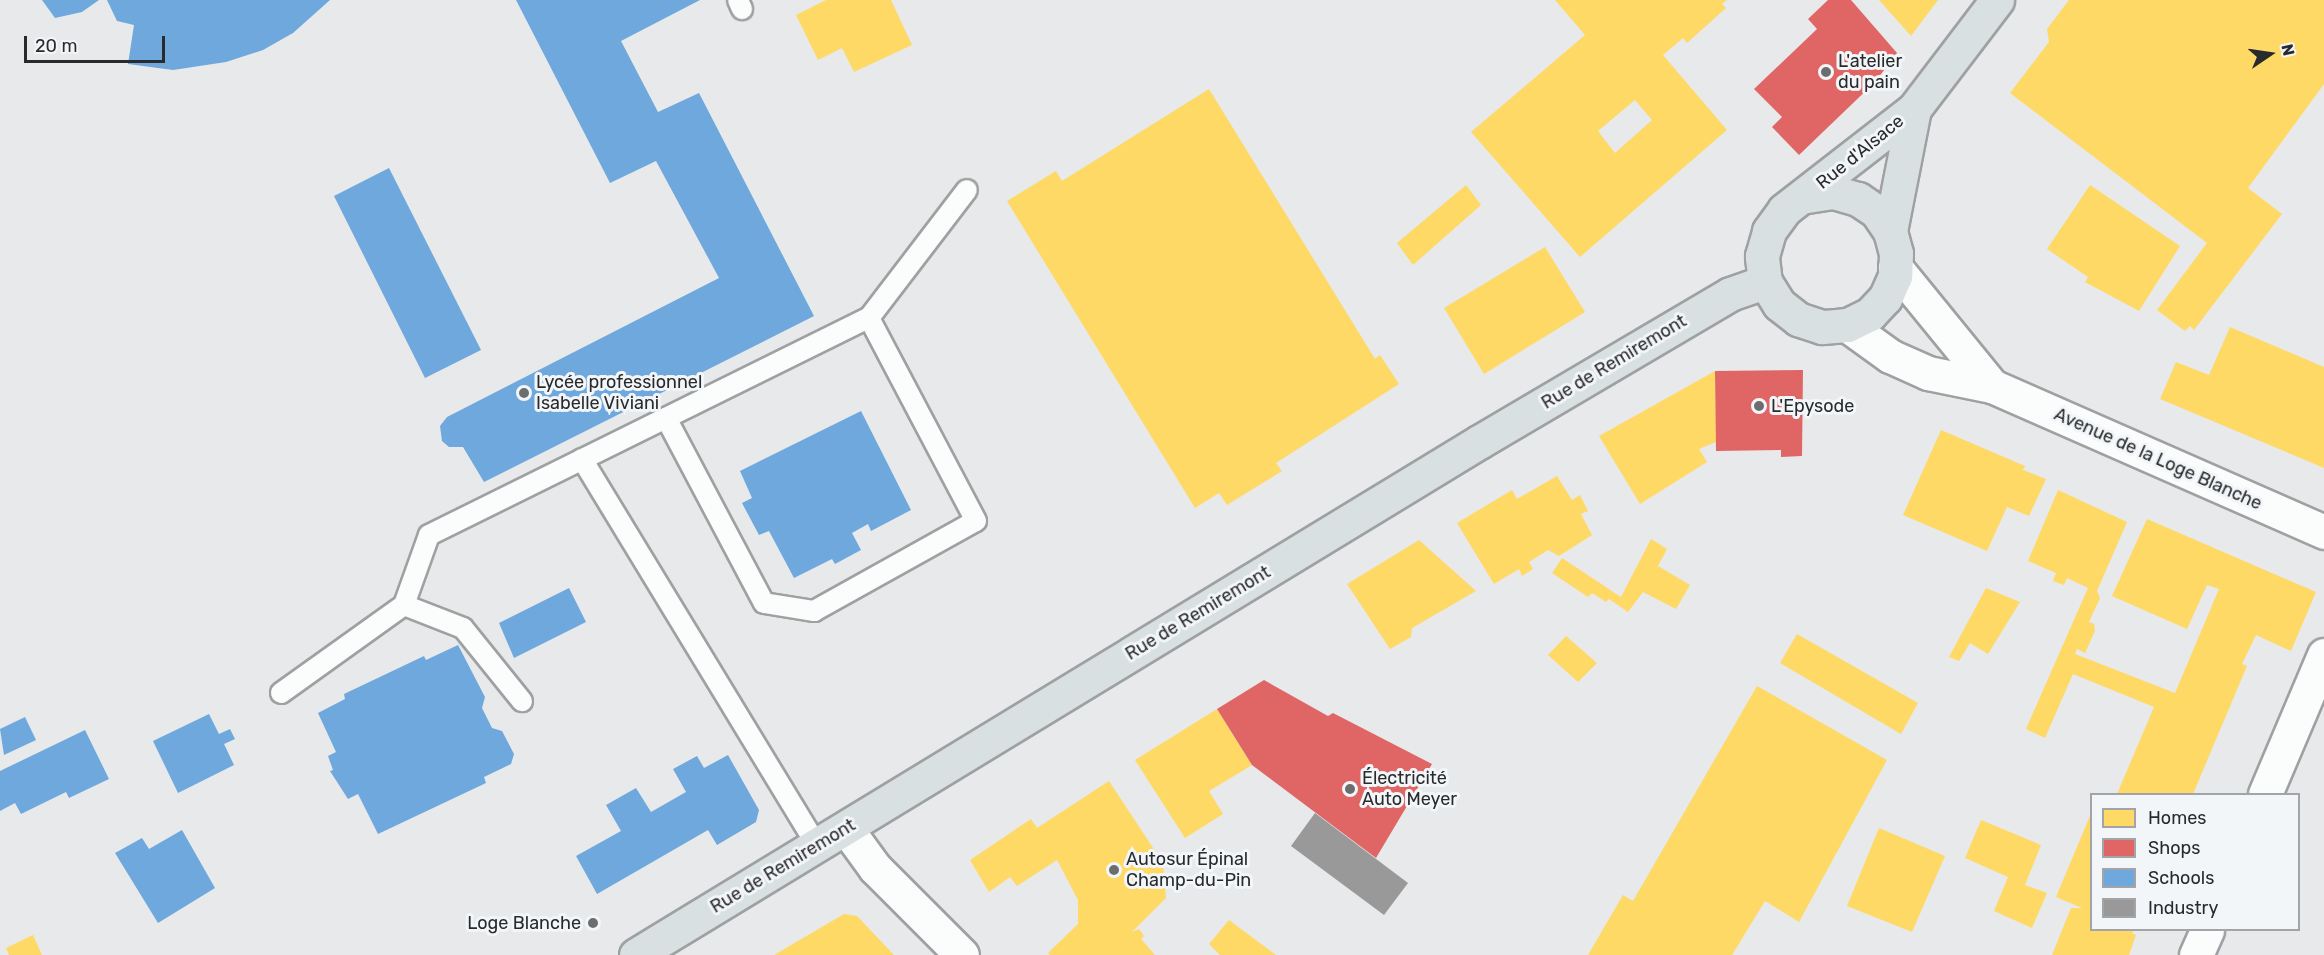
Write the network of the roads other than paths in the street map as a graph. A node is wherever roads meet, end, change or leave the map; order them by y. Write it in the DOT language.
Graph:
graph roads {
  1 [pos="1997,0"];
  2 [pos="1914,109"];
  3 [pos="967,190"];
  4 [pos="1807,196"];
  5 [pos="1890,231"];
  6 [pos="1895,267"];
  7 [pos="1766,282"];
  8 [pos="869,318"];
  9 [pos="1847,325"];
  10 [pos="1992,386"];
  11 [pos="666,418"];
  12 [pos="582,459"];
  13 [pos="2324,532"];
  14 [pos="404,606"];
  15 [pos="2324,656"];
  16 [pos="281,693"];
  17 [pos="522,701"];
  18 [pos="2266,793"];
  19 [pos="846,828"];
  20 [pos="817,845"];
  21 [pos="2207,931"];
  22 [pos="636,955"];
  23 [pos="962,955"];
  24 [pos="2196,955"];
  1 -- 2 [label="main road, Rue d'Alsace"];
  2 -- 4 [label="main road, Rue d'Alsace"];
  2 -- 5 [label="main road, Rue d'Alsace"];
  3 -- 8 [label="lane"];
  4 -- 5 [label="main road"];
  4 -- 7 [label="main road"];
  5 -- 6 [label="main road"];
  6 -- 9 [label="main road"];
  6 -- 10 [label="street, Avenue de la Loge Blanche"];
  7 -- 9 [label="main road"];
  7 -- 19 [label="main road, Rue de Remiremont"];
  8 -- 11 [label="lane"];
  8 -- 11 [label="lane"];
  9 -- 10 [label="street, Avenue de la Loge Blanche"];
  10 -- 13 [label="street, Avenue de la Loge Blanche"];
  11 -- 12 [label="lane"];
  12 -- 14 [label="lane"];
  12 -- 20 [label="lane"];
  14 -- 16 [label="lane"];
  14 -- 17 [label="lane"];
  15 -- 18 [label="street"];
  19 -- 20 [label="main road, Rue de Remiremont"];
  19 -- 23 [label="street"];
  20 -- 22 [label="main road, Rue de Remiremont"];
  21 -- 24 [label="street"];
}
